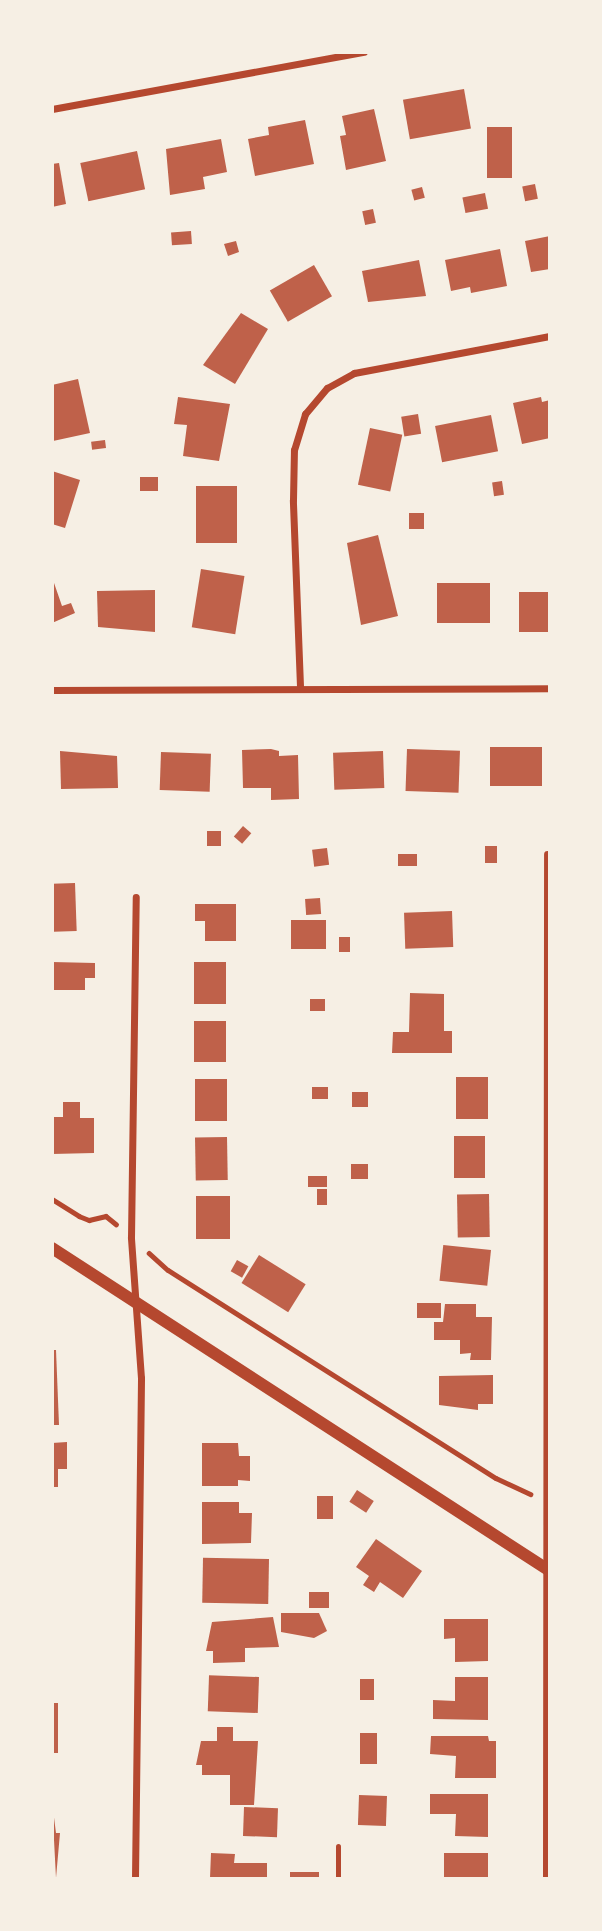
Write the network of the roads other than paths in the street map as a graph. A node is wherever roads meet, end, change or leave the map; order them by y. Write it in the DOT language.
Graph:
graph roads {
  1 [pos="364,52"];
  2 [pos="52,109"];
  3 [pos="550,335"];
  4 [pos="300,686"];
  5 [pos="550,688"];
  6 [pos="52,690"];
  7 [pos="547,853"];
  8 [pos="136,897"];
  9 [pos="52,1248"];
  10 [pos="137,1301"];
  11 [pos="548,1570"];
  12 [pos="338,1846"];
  13 [pos="135,1878"];
  14 [pos="338,1878"];
  15 [pos="546,1878"];
  1 -- 2 [label="street"];
  3 -- 4 [label="street"];
  4 -- 5 [label="street"];
  4 -- 6 [label="street"];
  7 -- 11 [label="street"];
  8 -- 10 [label="street"];
  9 -- 10 [label="street"];
  10 -- 11 [label="street"];
  10 -- 13 [label="street"];
  11 -- 15 [label="street"];
  12 -- 14 [label="lane"];
}
